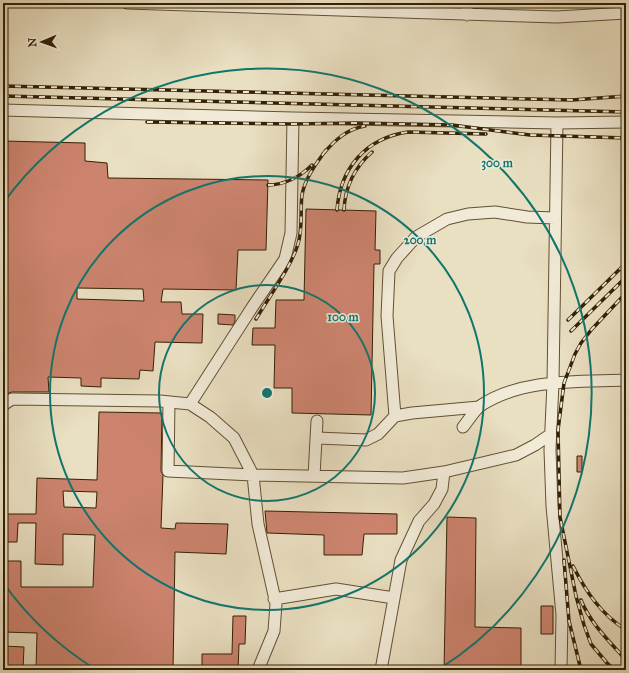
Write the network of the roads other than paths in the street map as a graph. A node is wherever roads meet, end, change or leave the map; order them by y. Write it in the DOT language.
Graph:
graph roads {
  1 [pos="127,3"];
  2 [pos="151,3"];
  3 [pos="468,3"];
  4 [pos="626,13"];
  5 [pos="467,15"];
  6 [pos="3,110"];
  7 [pos="293,118"];
  8 [pos="626,122"];
  9 [pos="557,123"];
  10 [pos="555,218"];
  11 [pos="626,380"];
  12 [pos="553,383"];
  13 [pos="169,402"];
  14 [pos="190,404"];
  15 [pos="3,405"];
  16 [pos="479,407"];
  17 [pos="395,416"];
  18 [pos="317,422"];
  19 [pos="463,427"];
  20 [pos="551,434"];
  21 [pos="317,438"];
  22 [pos="444,472"];
  23 [pos="253,475"];
  24 [pos="314,476"];
  25 [pos="394,598"];
  26 [pos="274,599"];
  27 [pos="258,670"];
  28 [pos="381,670"];
  29 [pos="561,670"];
  1 -- 2 [label="street"];
  2 -- 5 [label="street"];
  3 -- 5 [label="street"];
  4 -- 5 [label="street"];
  6 -- 7 [label="street"];
  7 -- 9 [label="street"];
  7 -- 14 [label="street"];
  8 -- 9 [label="street"];
  9 -- 10 [label="street"];
  10 -- 12 [label="street"];
  10 -- 17 [label="street"];
  11 -- 12 [label="street"];
  12 -- 16 [label="street"];
  12 -- 20 [label="street"];
  13 -- 14 [label="street"];
  13 -- 15 [label="street"];
  13 -- 23 [label="street"];
  14 -- 23 [label="street"];
  16 -- 17 [label="street"];
  16 -- 19 [label="street"];
  17 -- 21 [label="street"];
  18 -- 21 [label="street"];
  20 -- 22 [label="street"];
  20 -- 29 [label="street"];
  21 -- 24 [label="street"];
  22 -- 24 [label="street"];
  22 -- 25 [label="street"];
  23 -- 24 [label="street"];
  23 -- 26 [label="street"];
  25 -- 26 [label="street"];
  25 -- 28 [label="street"];
  26 -- 27 [label="street"];
}
